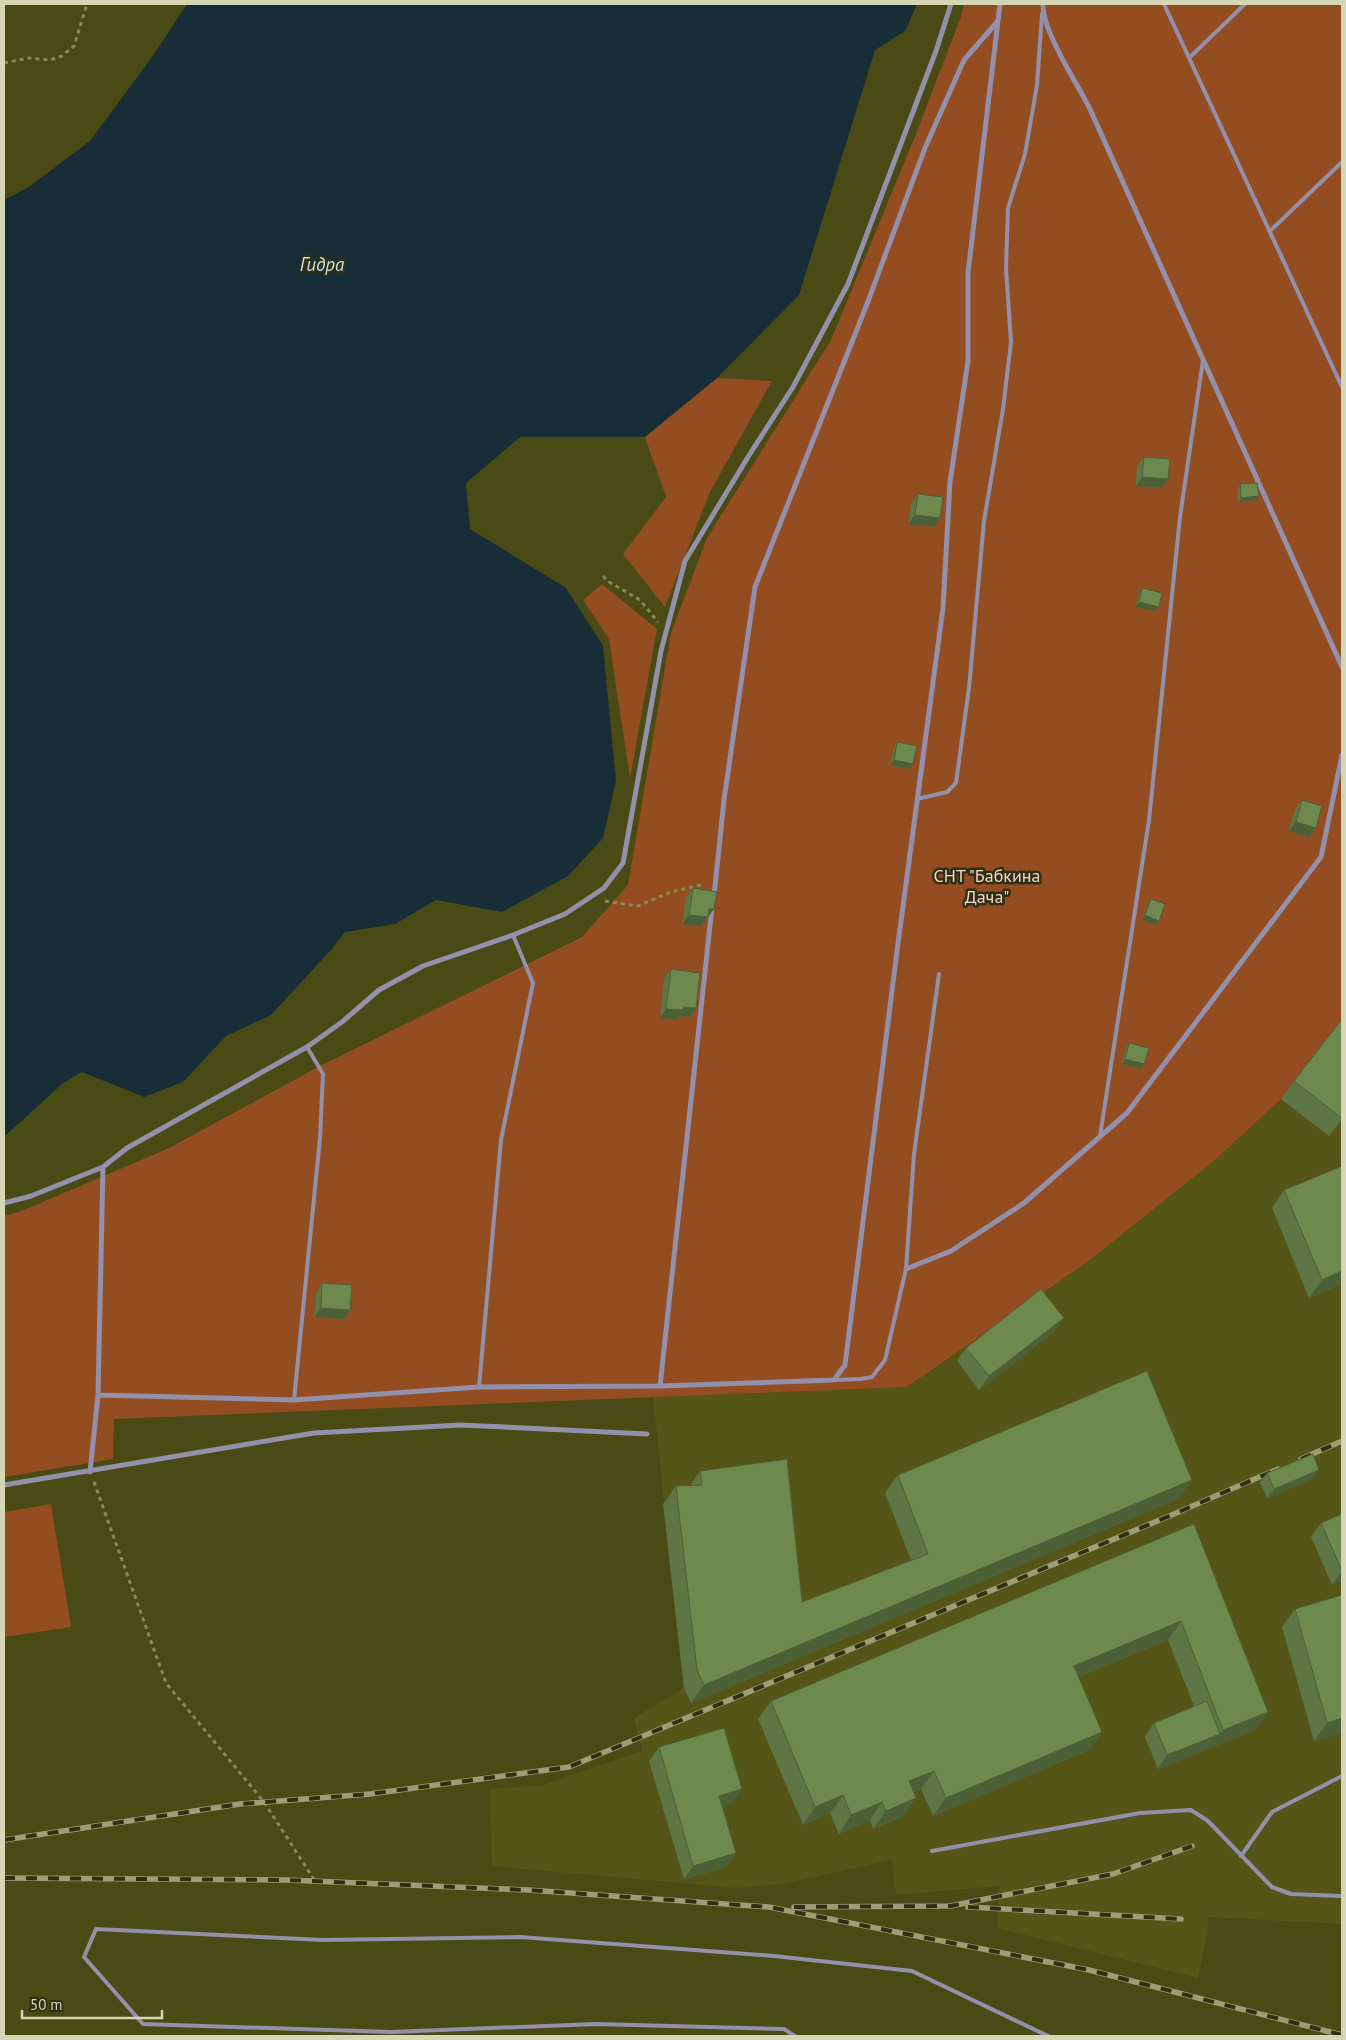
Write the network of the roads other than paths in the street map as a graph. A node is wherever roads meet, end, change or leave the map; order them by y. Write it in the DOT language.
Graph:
graph roads {
  1 [pos="951,4"];
  2 [pos="1000,4"];
  3 [pos="1043,4"];
  4 [pos="1164,4"];
  5 [pos="1245,4"];
  6 [pos="1043,12"];
  7 [pos="998,21"];
  8 [pos="1189,58"];
  9 [pos="1342,162"];
  10 [pos="1270,231"];
  11 [pos="1203,358"];
  12 [pos="1342,387"];
  13 [pos="1342,667"];
  14 [pos="1342,755"];
  15 [pos="917,799"];
  16 [pos="513,935"];
  17 [pos="940,974"];
  18 [pos="307,1047"];
  19 [pos="1100,1136"];
  20 [pos="103,1168"];
  21 [pos="4,1202"];
  22 [pos="906,1269"];
  23 [pos="834,1380"];
  24 [pos="660,1386"];
  25 [pos="479,1387"];
  26 [pos="98,1395"];
  27 [pos="294,1400"];
  28 [pos="647,1434"];
  29 [pos="90,1472"];
  30 [pos="4,1485"];
  31 [pos="1342,1776"];
  32 [pos="932,1851"];
  33 [pos="1241,1856"];
  34 [pos="1342,1896"];
  35 [pos="795,2036"];
  36 [pos="1048,2036"];
  1 -- 16 [label="street"];
  2 -- 7 [label="street"];
  3 -- 6 [label="street"];
  4 -- 8 [label="lane"];
  5 -- 8 [label="lane"];
  6 -- 11 [label="street"];
  6 -- 15 [label="lane"];
  7 -- 15 [label="street"];
  7 -- 24 [label="street"];
  8 -- 10 [label="lane"];
  9 -- 10 [label="lane"];
  10 -- 12 [label="lane"];
  11 -- 13 [label="street"];
  11 -- 19 [label="lane"];
  14 -- 19 [label="street"];
  15 -- 23 [label="street"];
  16 -- 18 [label="street"];
  16 -- 25 [label="lane"];
  17 -- 22 [label="lane"];
  18 -- 20 [label="street"];
  18 -- 27 [label="lane"];
  19 -- 22 [label="street"];
  20 -- 21 [label="street"];
  20 -- 26 [label="street"];
  22 -- 23 [label="lane"];
  23 -- 24 [label="street"];
  24 -- 25 [label="street"];
  25 -- 27 [label="street"];
  26 -- 27 [label="street"];
  26 -- 29 [label="street"];
  28 -- 29 [label="street"];
  29 -- 30 [label="street"];
  31 -- 33 [label="lane"];
  32 -- 33 [label="lane"];
  33 -- 34 [label="lane"];
  35 -- 36 [label="lane"];
}
